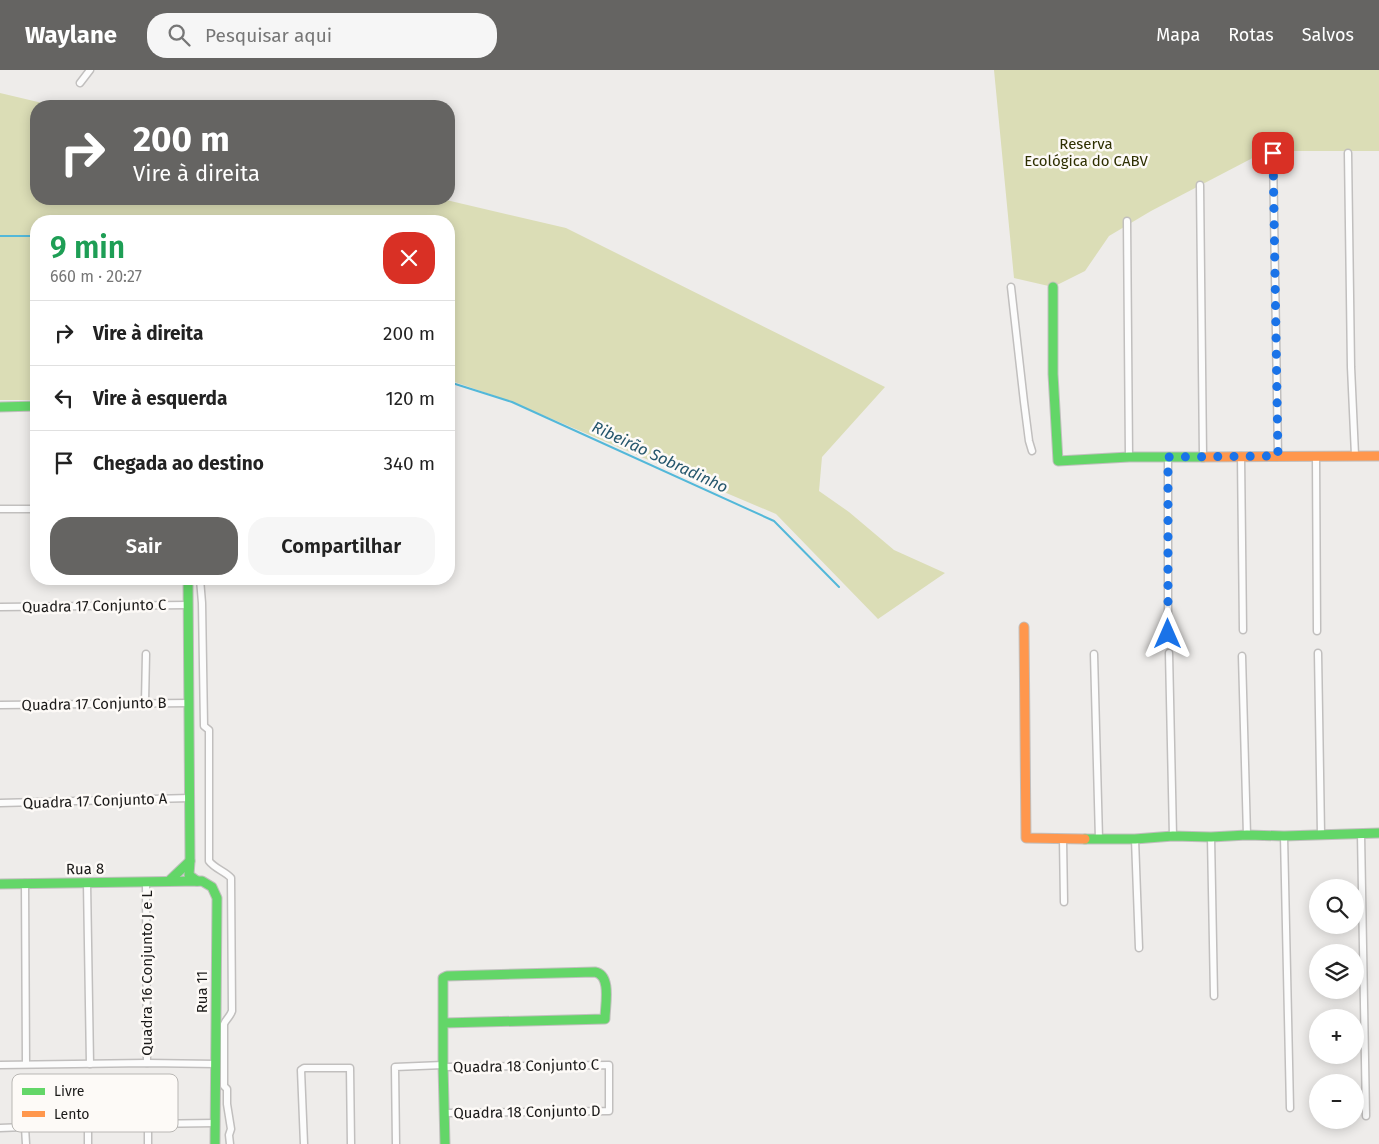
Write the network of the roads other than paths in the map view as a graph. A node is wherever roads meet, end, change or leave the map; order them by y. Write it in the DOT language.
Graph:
graph roads {
  1 [pos="90,70"];
  2 [pos="80,84"];
  3 [pos="1273,153"];
  4 [pos="1348,153"];
  5 [pos="1200,185"];
  6 [pos="1127,221"];
  7 [pos="1011,287"];
  8 [pos="1053,287"];
  9 [pos="30,406"];
  10 [pos="0,407"];
  11 [pos="1032,451"];
  12 [pos="1202,456"];
  13 [pos="1241,456"];
  14 [pos="1278,456"];
  15 [pos="1316,456"];
  16 [pos="1355,456"];
  17 [pos="1379,456"];
  18 [pos="1129,457"];
  19 [pos="1168,457"];
  20 [pos="30,509"];
  21 [pos="0,510"];
  22 [pos="188,585"];
  23 [pos="200,585"];
  24 [pos="188,604"];
  25 [pos="0,607"];
  26 [pos="1024,627"];
  27 [pos="1243,630"];
  28 [pos="1317,631"];
  29 [pos="1168,634"];
  30 [pos="1168,653"];
  31 [pos="146,654"];
  32 [pos="1094,654"];
  33 [pos="1318,654"];
  34 [pos="1242,656"];
  35 [pos="145,703"];
  36 [pos="189,703"];
  37 [pos="0,705"];
  38 [pos="190,798"];
  39 [pos="0,803"];
  40 [pos="1379,833"];
  41 [pos="1321,834"];
  42 [pos="1361,834"];
  43 [pos="1247,835"];
  44 [pos="1174,836"];
  45 [pos="1284,836"];
  46 [pos="1211,837"];
  47 [pos="1136,838"];
  48 [pos="1063,839"];
  49 [pos="1099,839"];
  50 [pos="190,861"];
  51 [pos="170,880"];
  52 [pos="197,881"];
  53 [pos="146,882"];
  54 [pos="87,883"];
  55 [pos="0,884"];
  56 [pos="25,884"];
  57 [pos="1064,902"];
  58 [pos="1139,948"];
  59 [pos="1214,996"];
  60 [pos="444,1023"];
  61 [pos="147,1063"];
  62 [pos="26,1064"];
  63 [pos="90,1064"];
  64 [pos="216,1064"];
  65 [pos="0,1065"];
  66 [pos="443,1066"];
  67 [pos="1290,1108"];
  68 [pos="609,1111"];
  69 [pos="445,1113"];
  70 [pos="1366,1116"];
  71 [pos="215,1123"];
  72 [pos="178,1124"];
  73 [pos="215,1144"];
  74 [pos="230,1144"];
  75 [pos="304,1144"];
  76 [pos="351,1144"];
  77 [pos="396,1144"];
  78 [pos="445,1144"];
  1 -- 2 [label="street"];
  3 -- 14 [label="street"];
  4 -- 16 [label="street"];
  5 -- 12 [label="street"];
  6 -- 18 [label="street"];
  7 -- 11 [label="street"];
  8 -- 18 [label="street"];
  9 -- 10 [label="street"];
  12 -- 13 [label="street"];
  12 -- 19 [label="street"];
  13 -- 14 [label="street"];
  13 -- 27 [label="street"];
  14 -- 15 [label="street"];
  15 -- 16 [label="street"];
  15 -- 28 [label="street"];
  16 -- 17 [label="street"];
  18 -- 19 [label="street"];
  19 -- 29 [label="street"];
  20 -- 21 [label="street"];
  22 -- 24 [label="street"];
  23 -- 74 [label="street"];
  24 -- 25 [label="street, Quadra 17 Conjunto C"];
  24 -- 36 [label="street"];
  26 -- 48 [label="street"];
  30 -- 44 [label="street"];
  31 -- 35 [label="street"];
  32 -- 49 [label="street"];
  33 -- 41 [label="street"];
  34 -- 43 [label="street"];
  35 -- 36 [label="street, Quadra 17 Conjunto B"];
  35 -- 37 [label="street, Quadra 17 Conjunto B"];
  36 -- 38 [label="street"];
  38 -- 39 [label="street, Quadra 17 Conjunto A"];
  38 -- 50 [label="street"];
  40 -- 42 [label="street"];
  41 -- 42 [label="street"];
  41 -- 45 [label="street"];
  42 -- 70 [label="street"];
  43 -- 45 [label="street"];
  43 -- 46 [label="street"];
  44 -- 46 [label="street"];
  44 -- 47 [label="street"];
  45 -- 67 [label="street"];
  46 -- 59 [label="street"];
  47 -- 49 [label="street"];
  47 -- 58 [label="street"];
  48 -- 49 [label="street"];
  48 -- 57 [label="street"];
  50 -- 51 [label="street"];
  50 -- 52 [label="street"];
  51 -- 52 [label="street"];
  51 -- 53 [label="street, Rua 8"];
  52 -- 64 [label="street, Rua 11"];
  53 -- 54 [label="street, Rua 8"];
  53 -- 61 [label="street, Quadra 16 Conjunto J e L"];
  54 -- 56 [label="street, Rua 8"];
  54 -- 63 [label="street"];
  55 -- 56 [label="street, Rua 8"];
  56 -- 62 [label="street"];
  60 -- 60 [label="street"];
  60 -- 66 [label="street"];
  61 -- 63 [label="street"];
  61 -- 64 [label="street"];
  62 -- 63 [label="street"];
  62 -- 65 [label="street"];
  64 -- 71 [label="street, Rua 11"];
  66 -- 68 [label="street, Quadra 18 Conjunto C"];
  66 -- 69 [label="street"];
  66 -- 77 [label="street, Quadra 18 Conjunto C"];
  68 -- 69 [label="street, Quadra 18 Conjunto D"];
  69 -- 78 [label="street"];
  71 -- 72 [label="street"];
  71 -- 73 [label="street, Rua 11"];
  75 -- 76 [label="street"];
}
